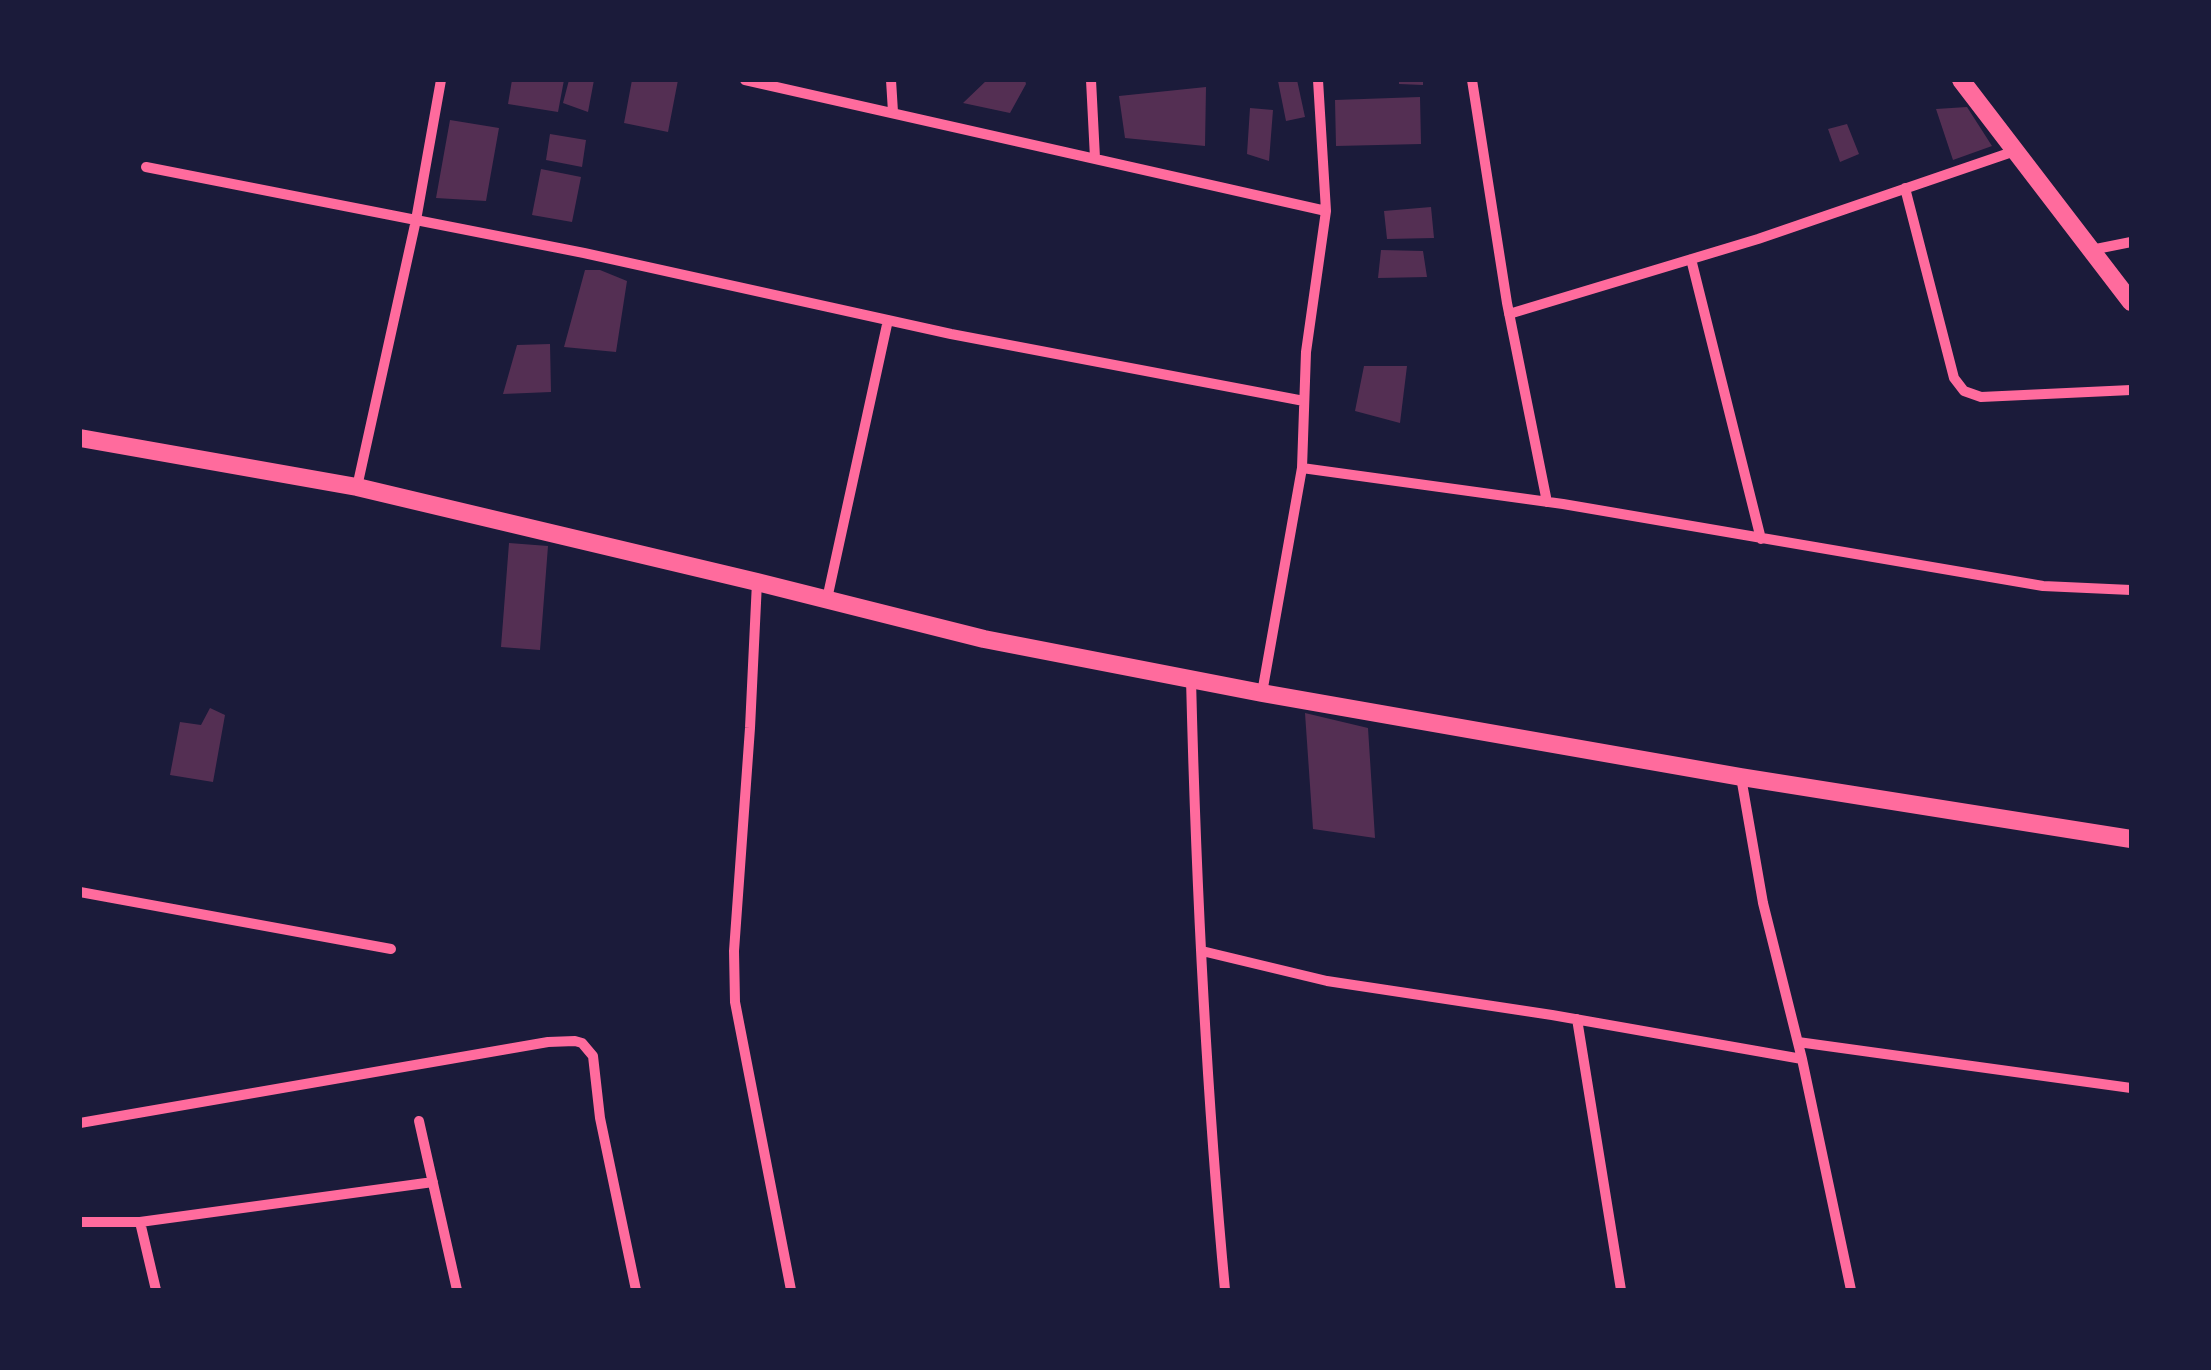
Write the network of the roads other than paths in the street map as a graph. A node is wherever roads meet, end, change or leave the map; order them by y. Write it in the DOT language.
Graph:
graph roads {
  1 [pos="441,80"];
  2 [pos="745,80"];
  3 [pos="891,80"];
  4 [pos="1091,80"];
  5 [pos="1318,80"];
  6 [pos="1472,80"];
  7 [pos="1961,80"];
  8 [pos="893,112"];
  9 [pos="2015,151"];
  10 [pos="1095,158"];
  11 [pos="146,167"];
  12 [pos="1905,188"];
  13 [pos="1326,211"];
  14 [pos="416,220"];
  15 [pos="2131,242"];
  16 [pos="2091,250"];
  17 [pos="1690,259"];
  18 [pos="2131,302"];
  19 [pos="1509,314"];
  20 [pos="888,320"];
  21 [pos="2131,390"];
  22 [pos="1304,402"];
  23 [pos="80,438"];
  24 [pos="1302,468"];
  25 [pos="356,488"];
  26 [pos="1547,502"];
  27 [pos="1760,539"];
  28 [pos="758,582"];
  29 [pos="2131,590"];
  30 [pos="827,599"];
  31 [pos="1191,679"];
  32 [pos="1262,693"];
  33 [pos="1741,777"];
  34 [pos="2131,840"];
  35 [pos="80,892"];
  36 [pos="392,949"];
  37 [pos="1202,951"];
  38 [pos="1577,1019"];
  39 [pos="1798,1042"];
  40 [pos="1802,1060"];
  41 [pos="2131,1088"];
  42 [pos="419,1121"];
  43 [pos="80,1123"];
  44 [pos="433,1182"];
  45 [pos="80,1222"];
  46 [pos="140,1222"];
  47 [pos="156,1290"];
  48 [pos="457,1290"];
  49 [pos="636,1290"];
  50 [pos="791,1290"];
  51 [pos="1225,1290"];
  52 [pos="1621,1290"];
  53 [pos="1854,1290"];
  1 -- 14 [label="street"];
  2 -- 8 [label="street"];
  3 -- 8 [label="street"];
  4 -- 10 [label="street"];
  5 -- 13 [label="street"];
  6 -- 19 [label="street"];
  7 -- 9 [label="street"];
  8 -- 10 [label="street"];
  9 -- 12 [label="street"];
  9 -- 16 [label="street"];
  10 -- 13 [label="street"];
  11 -- 14 [label="street"];
  12 -- 17 [label="street"];
  12 -- 21 [label="street"];
  13 -- 22 [label="street"];
  14 -- 20 [label="street"];
  14 -- 25 [label="street"];
  15 -- 16 [label="street"];
  16 -- 18 [label="street"];
  17 -- 19 [label="street"];
  17 -- 27 [label="street"];
  19 -- 26 [label="street"];
  20 -- 22 [label="street"];
  20 -- 30 [label="street"];
  22 -- 24 [label="street"];
  23 -- 25 [label="street"];
  24 -- 26 [label="street"];
  24 -- 32 [label="street"];
  25 -- 28 [label="street"];
  26 -- 27 [label="street"];
  27 -- 29 [label="street"];
  28 -- 30 [label="street"];
  28 -- 50 [label="street"];
  30 -- 31 [label="street"];
  31 -- 32 [label="street"];
  31 -- 37 [label="street"];
  32 -- 33 [label="street"];
  33 -- 34 [label="street"];
  33 -- 39 [label="street"];
  35 -- 36 [label="street"];
  37 -- 38 [label="street"];
  37 -- 51 [label="street"];
  38 -- 40 [label="street"];
  38 -- 52 [label="street"];
  39 -- 40 [label="street"];
  39 -- 41 [label="street"];
  40 -- 53 [label="street"];
  42 -- 44 [label="street"];
  43 -- 49 [label="street"];
  44 -- 46 [label="street"];
  44 -- 48 [label="street"];
  45 -- 46 [label="street"];
  46 -- 47 [label="street"];
}
